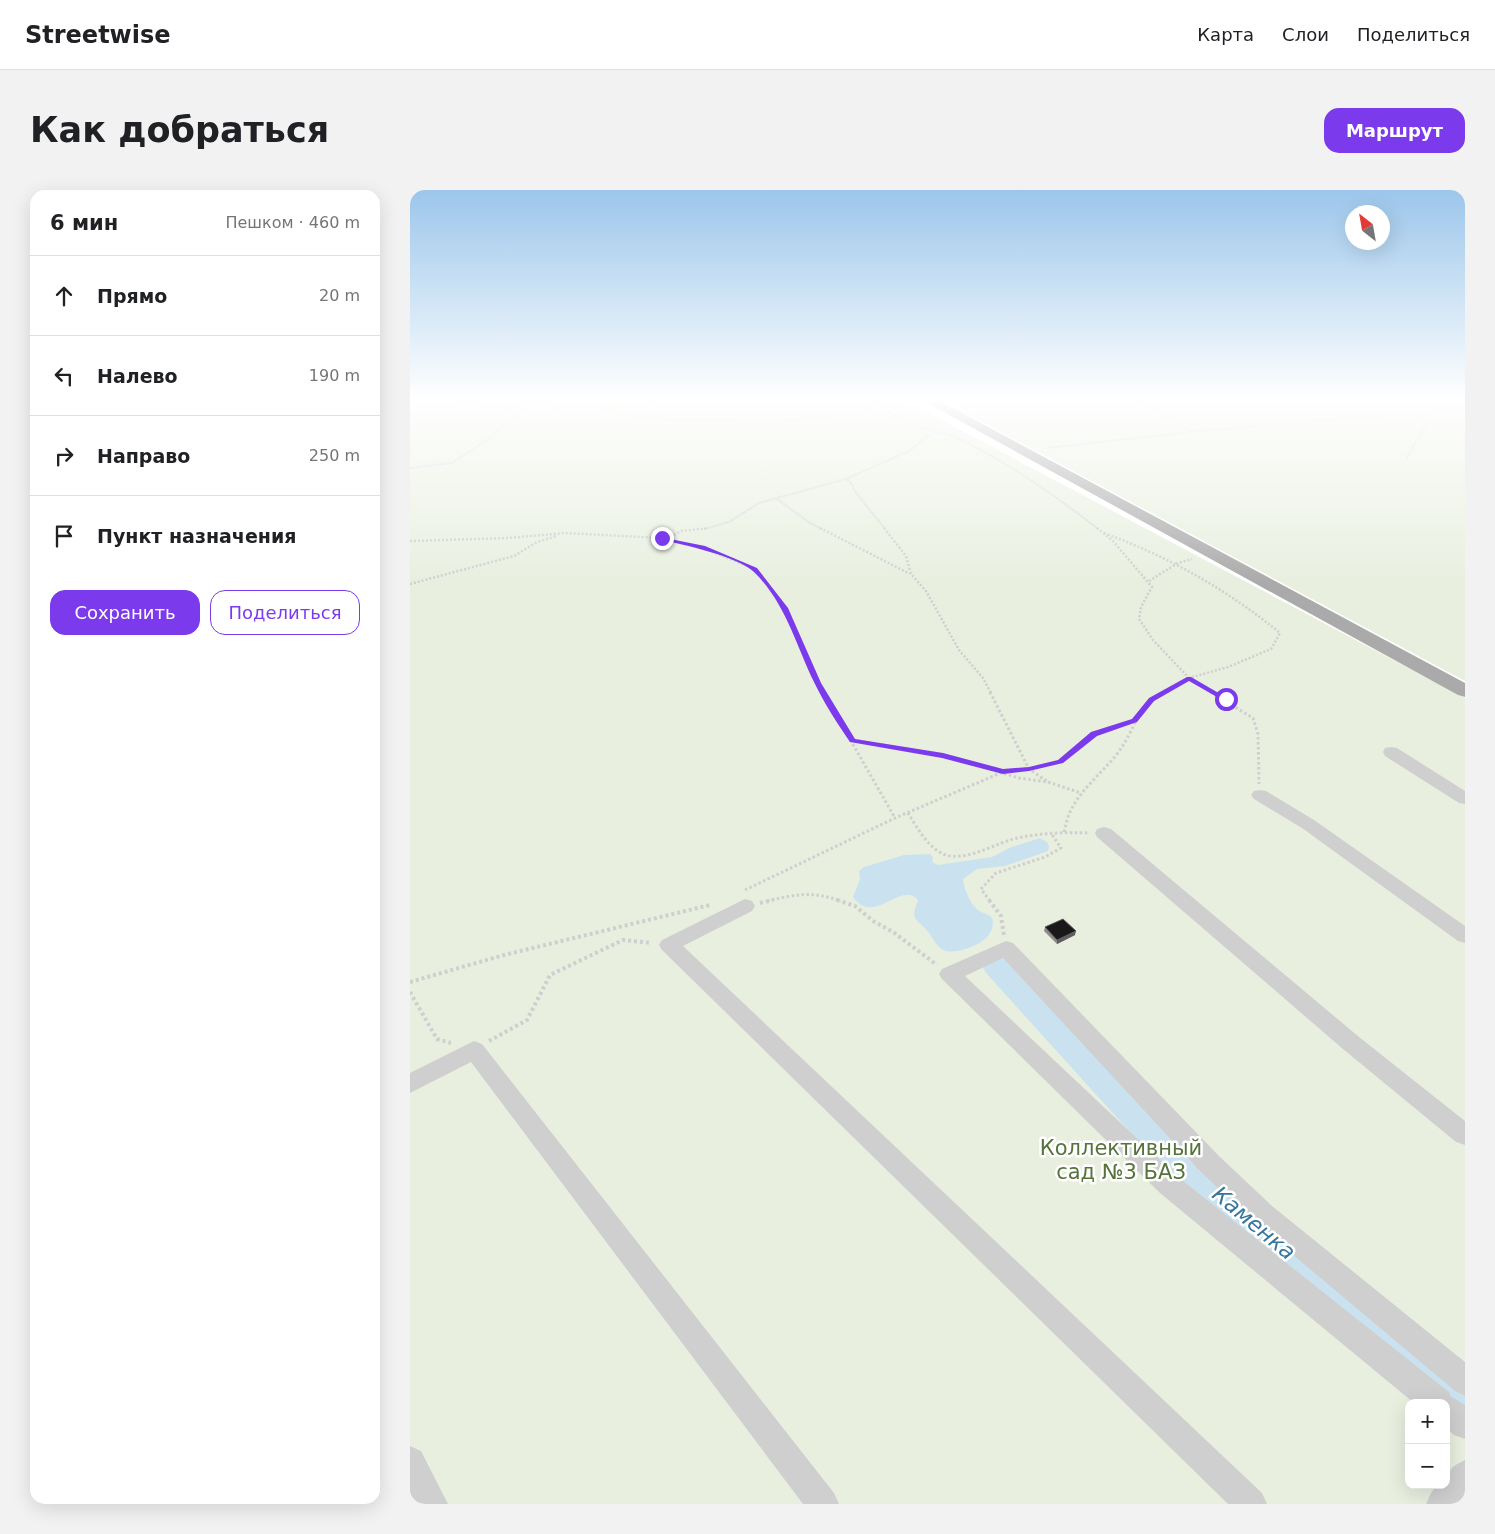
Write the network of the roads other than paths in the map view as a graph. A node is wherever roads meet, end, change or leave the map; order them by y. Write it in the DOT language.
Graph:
graph roads {
  1 [pos="1042,461"];
  2 [pos="1465,691"];
  3 [pos="1390,752"];
  4 [pos="1260,795"];
  5 [pos="1465,799"];
  6 [pos="1104,833"];
  7 [pos="741,900"];
  8 [pos="1465,936"];
  9 [pos="950,974"];
  10 [pos="410,1084"];
  11 [pos="1465,1134"];
  12 [pos="1465,1381"];
  13 [pos="1433,1399"];
  14 [pos="1450,1412"];
  15 [pos="1465,1424"];
  16 [pos="410,1462"];
  17 [pos="1465,1476"];
  18 [pos="432,1504"];
  19 [pos="823,1504"];
  20 [pos="1251,1504"];
  21 [pos="1442,1504"];
  1 -- 2 [label="main road"];
  3 -- 5 [label="street"];
  4 -- 8 [label="street"];
  6 -- 11 [label="lane"];
  7 -- 20 [label="street"];
  9 -- 12 [label="street"];
  9 -- 13 [label="lane"];
  10 -- 19 [label="street"];
  14 -- 15 [label="lane"];
  16 -- 18 [label="street"];
  17 -- 21 [label="street"];
}
